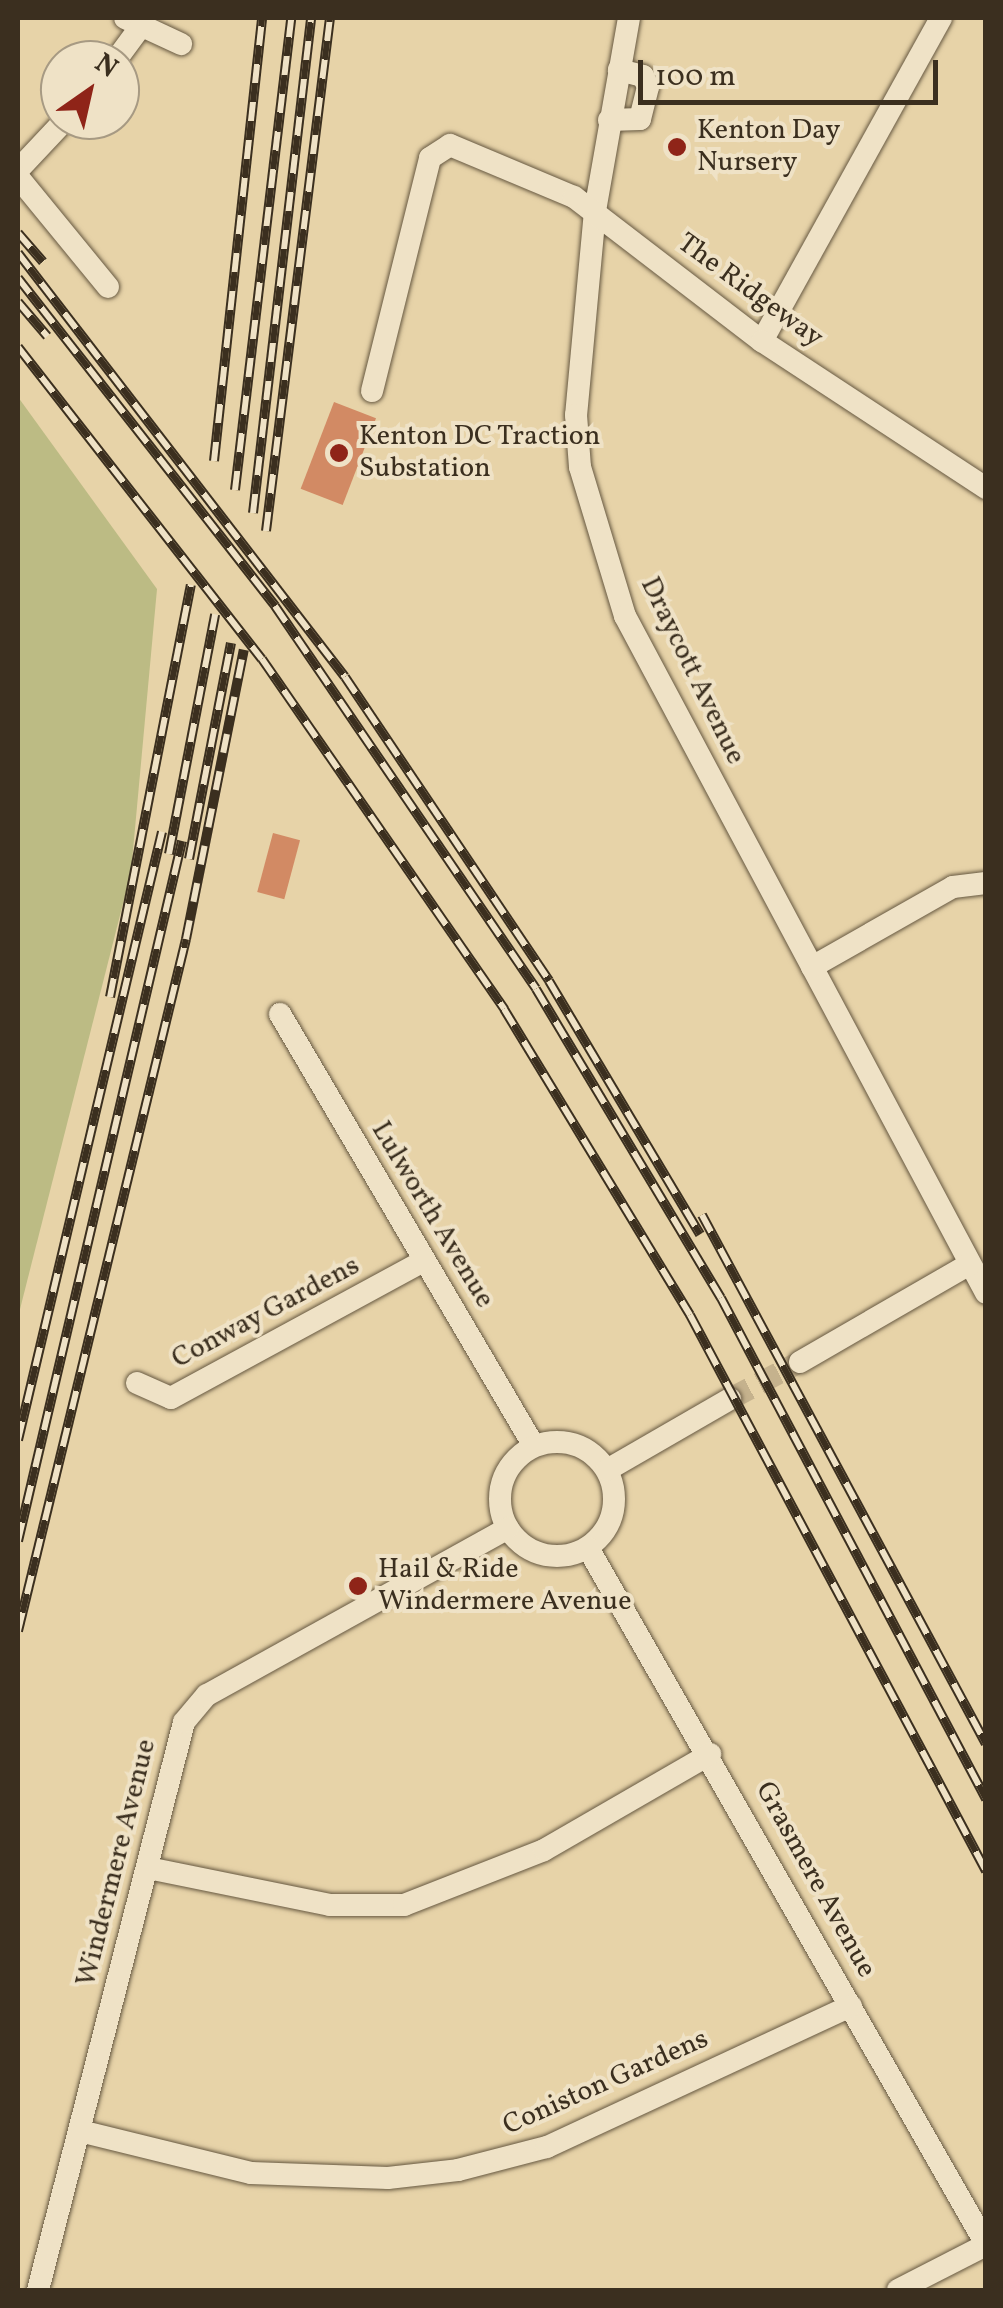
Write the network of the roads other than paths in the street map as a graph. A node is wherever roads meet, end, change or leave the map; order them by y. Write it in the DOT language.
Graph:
graph roads {
  1 [pos="629,18"];
  2 [pos="941,18"];
  3 [pos="133,22"];
  4 [pos="181,44"];
  5 [pos="47,140"];
  6 [pos="18,173"];
  7 [pos="595,211"];
  8 [pos="108,286"];
  9 [pos="762,340"];
  10 [pos="372,390"];
  11 [pos="986,488"];
  12 [pos="986,883"];
  13 [pos="812,967"];
  14 [pos="280,1014"];
  15 [pos="423,1261"];
  16 [pos="970,1264"];
  17 [pos="986,1293"];
  18 [pos="800,1362"];
  19 [pos="136,1383"];
  20 [pos="730,1399"];
  21 [pos="534,1446"];
  22 [pos="607,1470"];
  23 [pos="508,1528"];
  24 [pos="588,1548"];
  25 [pos="710,1754"];
  26 [pos="148,1868"];
  27 [pos="851,2006"];
  28 [pos="80,2130"];
  29 [pos="986,2245"];
  30 [pos="38,2290"];
  31 [pos="898,2290"];
  1 -- 7 [label="street, Draycott Avenue"];
  2 -- 9 [label="street"];
  3 -- 4 [label="street"];
  5 -- 6 [label="street"];
  6 -- 8 [label="street"];
  7 -- 9 [label="street, The Ridgeway"];
  7 -- 10 [label="street, The Ridgeway"];
  7 -- 13 [label="street, Draycott Avenue"];
  9 -- 11 [label="street, The Ridgeway"];
  12 -- 13 [label="street"];
  13 -- 16 [label="street, Draycott Avenue"];
  14 -- 15 [label="street, Lulworth Avenue"];
  15 -- 19 [label="street, Conway Gardens"];
  15 -- 21 [label="street, Lulworth Avenue"];
  16 -- 17 [label="street, Draycott Avenue"];
  16 -- 18 [label="street"];
  20 -- 22 [label="street"];
  21 -- 22 [label="street"];
  21 -- 23 [label="street"];
  22 -- 24 [label="street"];
  23 -- 24 [label="street"];
  23 -- 26 [label="street, Windermere Avenue"];
  24 -- 25 [label="street, Grasmere Avenue"];
  25 -- 26 [label="street"];
  25 -- 27 [label="street, Grasmere Avenue"];
  26 -- 28 [label="street, Windermere Avenue"];
  27 -- 28 [label="street, Coniston Gardens"];
  27 -- 29 [label="street, Grasmere Avenue"];
  28 -- 30 [label="street, Windermere Avenue"];
  29 -- 31 [label="street"];
}
